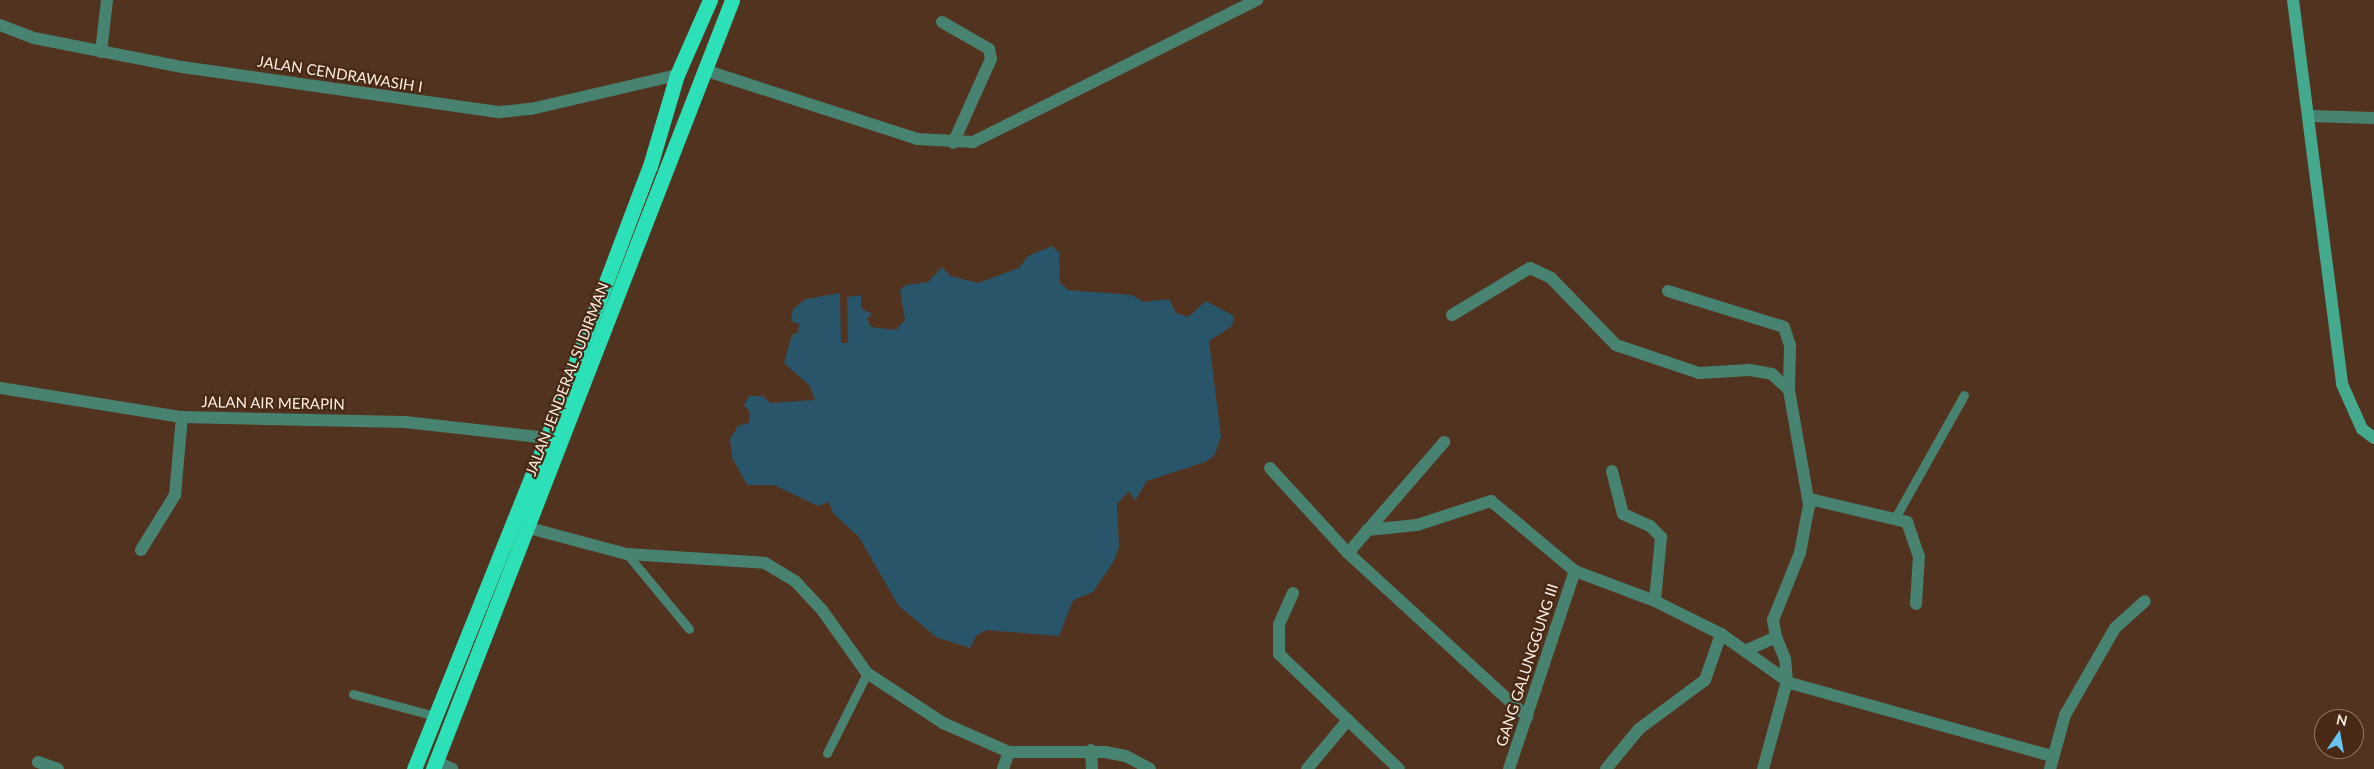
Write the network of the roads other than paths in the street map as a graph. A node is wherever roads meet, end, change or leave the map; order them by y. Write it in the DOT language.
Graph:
graph roads {
  1 [pos="107,0"];
  2 [pos="710,0"];
  3 [pos="732,0"];
  4 [pos="1257,0"];
  5 [pos="2293,0"];
  6 [pos="942,22"];
  7 [pos="0,25"];
  8 [pos="101,52"];
  9 [pos="704,70"];
  10 [pos="677,75"];
  11 [pos="2309,116"];
  12 [pos="2374,118"];
  13 [pos="953,143"];
  14 [pos="650,166"];
  15 [pos="665,172"];
  16 [pos="1668,291"];
  17 [pos="1452,315"];
  18 [pos="0,388"];
  19 [pos="1789,390"];
  20 [pos="1964,395"];
  21 [pos="182,417"];
  22 [pos="547,438"];
  23 [pos="2374,438"];
  24 [pos="1444,442"];
  25 [pos="1270,468"];
  26 [pos="1612,472"];
  27 [pos="1808,506"];
  28 [pos="1895,518"];
  29 [pos="529,528"];
  30 [pos="1366,530"];
  31 [pos="141,550"];
  32 [pos="1348,553"];
  33 [pos="627,554"];
  34 [pos="1574,570"];
  35 [pos="1293,593"];
  36 [pos="1655,601"];
  37 [pos="2145,601"];
  38 [pos="1916,604"];
  39 [pos="689,628"];
  40 [pos="1721,634"];
  41 [pos="1776,637"];
  42 [pos="1747,650"];
  43 [pos="866,673"];
  44 [pos="1787,681"];
  45 [pos="353,694"];
  46 [pos="434,716"];
  47 [pos="1527,717"];
  48 [pos="1348,720"];
  49 [pos="1092,750"];
  50 [pos="1009,752"];
  51 [pos="826,753"];
  52 [pos="38,762"];
  53 [pos="2051,763"];
  54 [pos="434,765"];
  55 [pos="58,769"];
  56 [pos="414,769"];
  57 [pos="452,769"];
  58 [pos="1003,769"];
  59 [pos="1092,769"];
  60 [pos="1150,769"];
  61 [pos="1306,769"];
  62 [pos="1399,769"];
  63 [pos="1509,769"];
  64 [pos="1606,769"];
  65 [pos="1763,769"];
  1 -- 8 [label="street"];
  2 -- 10 [label="highway, JALAN JENDERAL SUDIRMAN"];
  3 -- 9 [label="highway, JALAN JENDERAL SUDIRMAN"];
  4 -- 13 [label="street"];
  5 -- 11 [label="main road"];
  6 -- 13 [label="street"];
  7 -- 8 [label="street, JALAN CENDRAWASIH I"];
  8 -- 10 [label="street, JALAN CENDRAWASIH I"];
  9 -- 13 [label="street"];
  9 -- 15 [label="highway, JALAN JENDERAL SUDIRMAN"];
  10 -- 14 [label="highway, JALAN JENDERAL SUDIRMAN"];
  11 -- 12 [label="street"];
  11 -- 23 [label="main road"];
  14 -- 15 [label="highway"];
  14 -- 22 [label="highway, JALAN JENDERAL SUDIRMAN"];
  15 -- 29 [label="highway, JALAN JENDERAL SUDIRMAN"];
  16 -- 19 [label="street"];
  17 -- 19 [label="street"];
  18 -- 21 [label="street, JALAN AIR MERAPIN"];
  19 -- 27 [label="street"];
  20 -- 28 [label="lane"];
  21 -- 22 [label="street, JALAN AIR MERAPIN"];
  21 -- 31 [label="street"];
  22 -- 46 [label="highway, JALAN JENDERAL SUDIRMAN"];
  24 -- 30 [label="street"];
  25 -- 32 [label="street"];
  26 -- 36 [label="street"];
  27 -- 28 [label="street"];
  27 -- 41 [label="street"];
  28 -- 38 [label="street"];
  29 -- 33 [label="street"];
  29 -- 54 [label="highway, JALAN JENDERAL SUDIRMAN"];
  30 -- 32 [label="street"];
  30 -- 34 [label="street"];
  32 -- 47 [label="street"];
  33 -- 39 [label="lane"];
  33 -- 43 [label="street"];
  34 -- 36 [label="street"];
  34 -- 47 [label="street, GANG GALUNGGUNG III"];
  35 -- 48 [label="street"];
  36 -- 40 [label="street"];
  37 -- 53 [label="street"];
  40 -- 42 [label="street"];
  40 -- 64 [label="street"];
  41 -- 42 [label="street"];
  41 -- 44 [label="street"];
  42 -- 44 [label="street"];
  43 -- 50 [label="street"];
  43 -- 51 [label="lane"];
  44 -- 53 [label="street"];
  44 -- 65 [label="street"];
  45 -- 46 [label="lane"];
  46 -- 56 [label="highway, JALAN JENDERAL SUDIRMAN"];
  47 -- 63 [label="street, GANG GALUNGGUNG III"];
  48 -- 61 [label="street"];
  48 -- 62 [label="street"];
  49 -- 50 [label="street"];
  49 -- 59 [label="street"];
  49 -- 60 [label="street"];
  50 -- 58 [label="street"];
  52 -- 55 [label="street"];
  54 -- 57 [label="street"];
}
